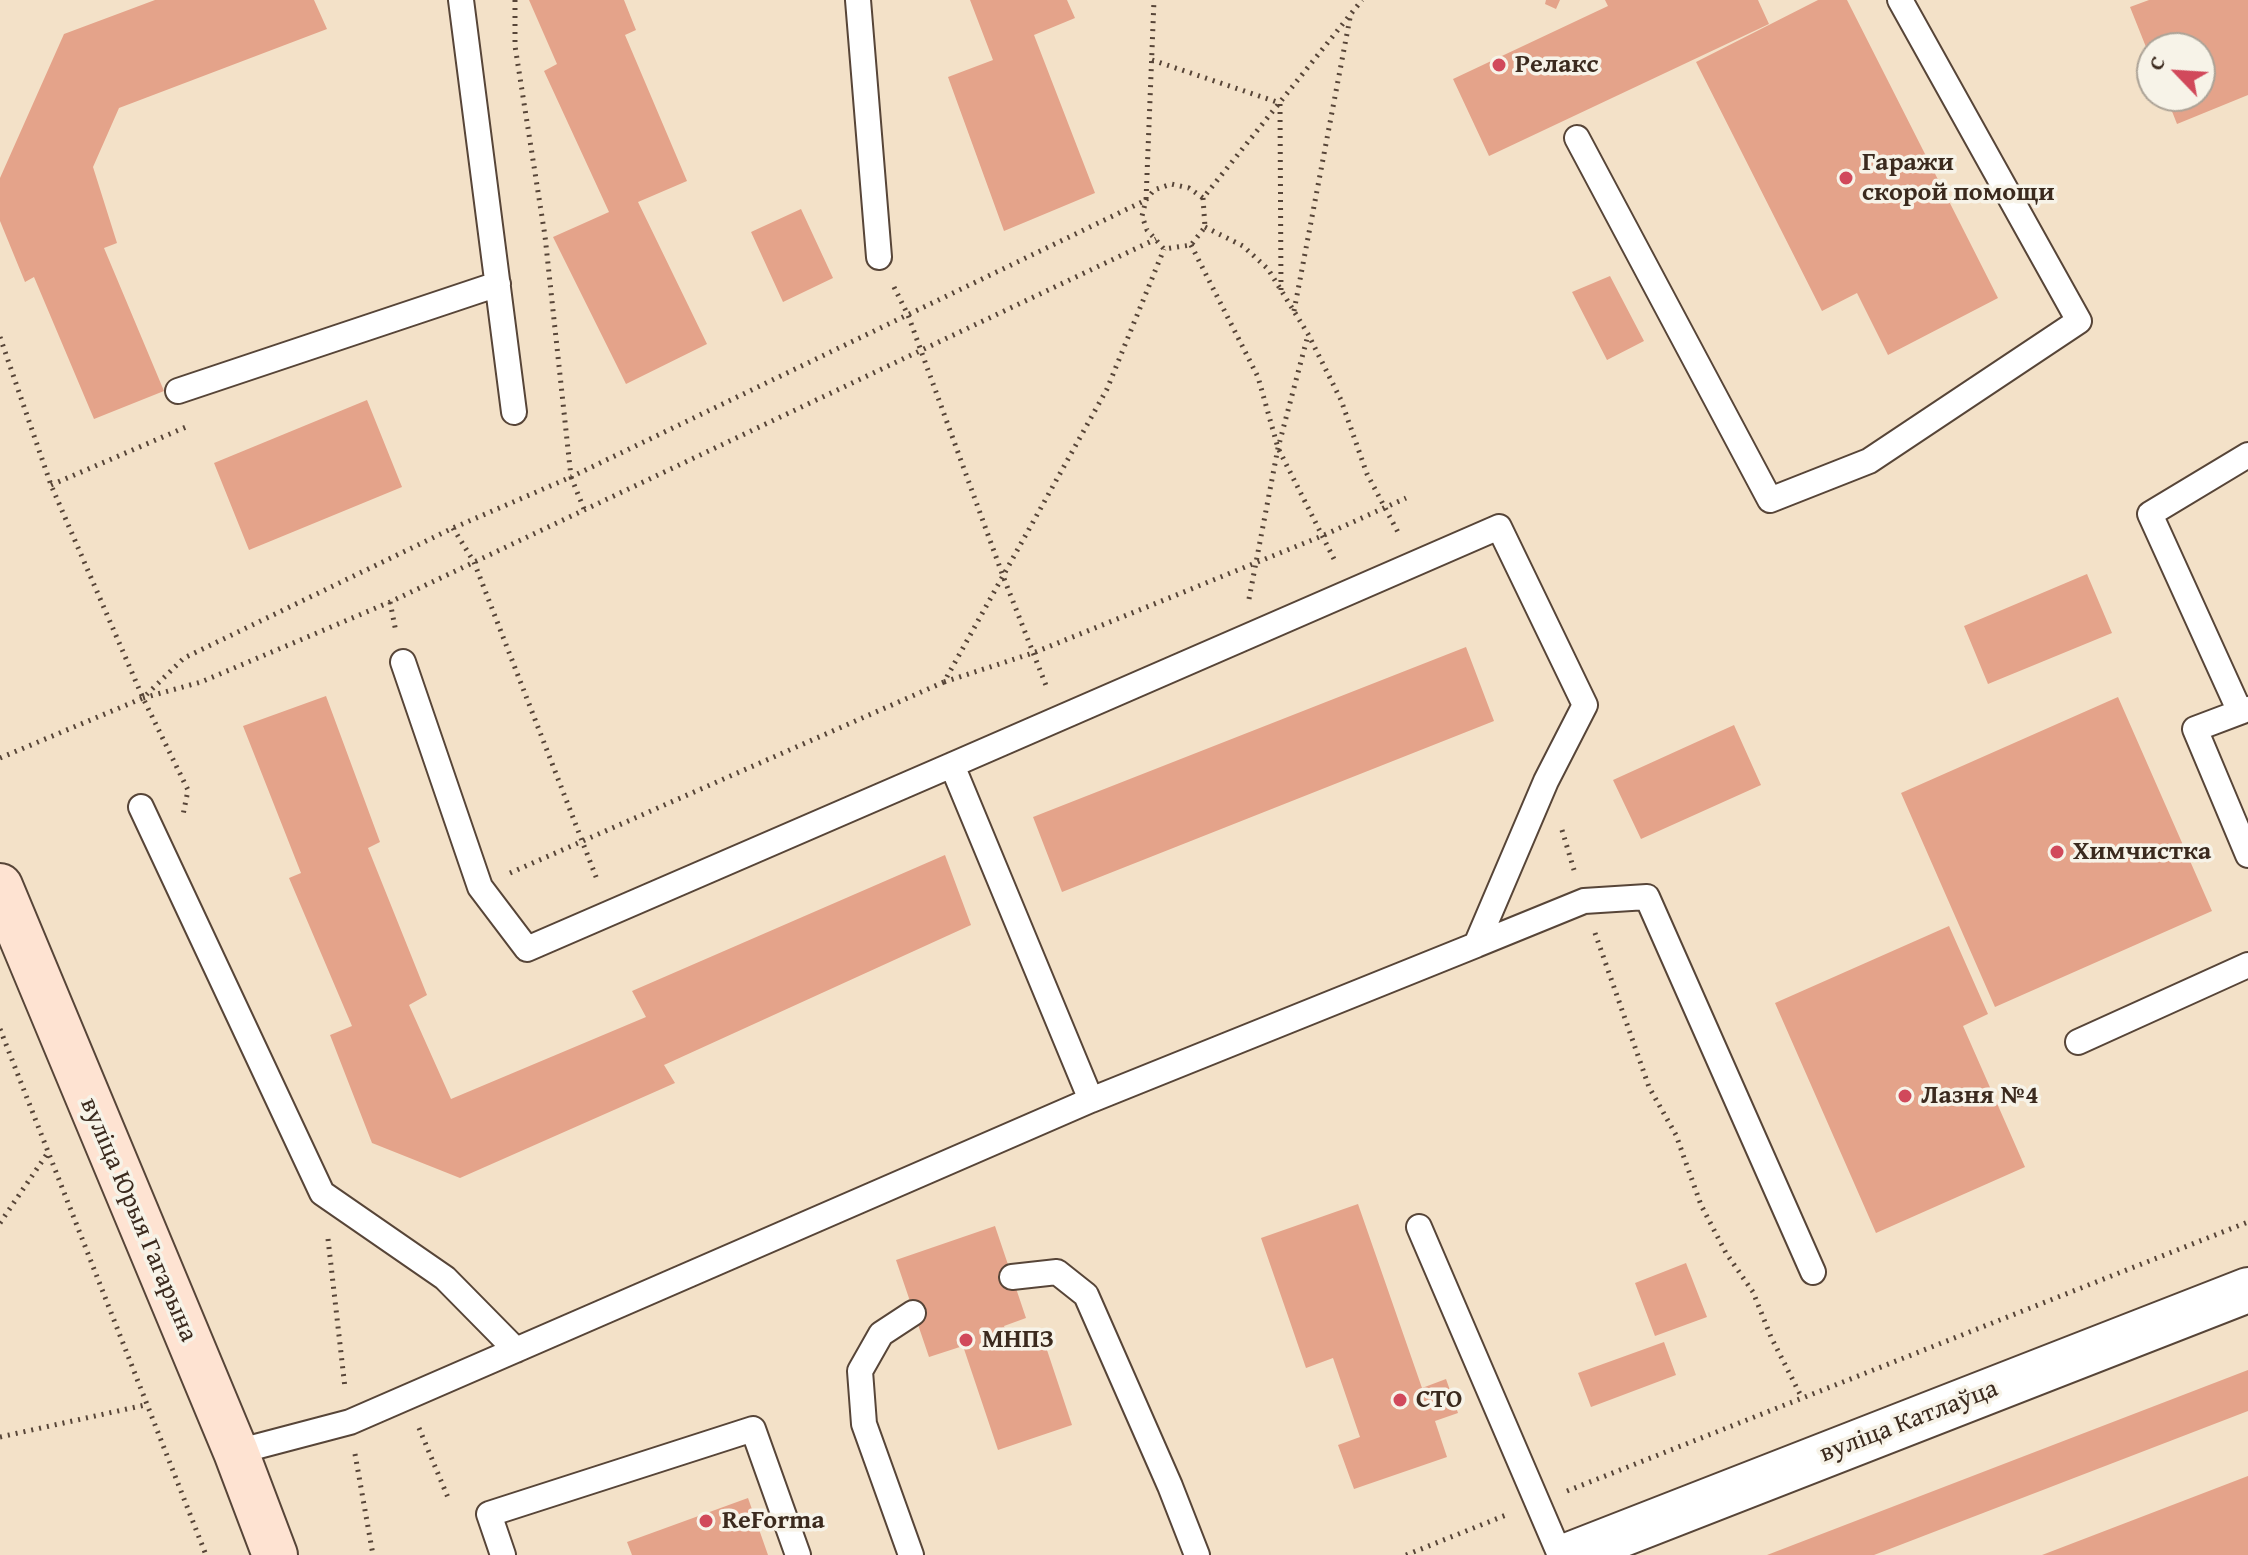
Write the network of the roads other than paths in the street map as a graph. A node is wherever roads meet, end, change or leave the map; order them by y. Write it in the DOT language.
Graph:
graph roads {
  1 [pos="461,0"];
  2 [pos="858,0"];
  3 [pos="1900,0"];
  4 [pos="1577,138"];
  5 [pos="879,257"];
  6 [pos="498,284"];
  7 [pos="178,391"];
  8 [pos="514,412"];
  9 [pos="2248,455"];
  10 [pos="403,662"];
  11 [pos="2244,710"];
  12 [pos="952,765"];
  13 [pos="141,807"];
  14 [pos="2248,855"];
  15 [pos="0,886"];
  16 [pos="9,933"];
  17 [pos="1476,945"];
  18 [pos="2248,965"];
  19 [pos="2078,1042"];
  20 [pos="1091,1100"];
  21 [pos="1419,1227"];
  22 [pos="1813,1272"];
  23 [pos="1012,1277"];
  24 [pos="2248,1290"];
  25 [pos="913,1313"];
  26 [pos="516,1350"];
  27 [pos="236,1452"];
  28 [pos="275,1555"];
  29 [pos="503,1555"];
  30 [pos="798,1555"];
  31 [pos="911,1555"];
  32 [pos="1197,1555"];
  33 [pos="1560,1555"];
  34 [pos="1569,1555"];
  1 -- 6 [label="lane"];
  2 -- 5 [label="lane"];
  3 -- 4 [label="lane"];
  6 -- 7 [label="lane"];
  6 -- 8 [label="lane"];
  9 -- 11 [label="lane"];
  10 -- 12 [label="lane"];
  11 -- 14 [label="lane"];
  12 -- 17 [label="lane"];
  12 -- 20 [label="lane"];
  13 -- 26 [label="lane"];
  15 -- 16 [label="main road, вуліца Юрыя Гагарына"];
  16 -- 27 [label="main road, вуліца Юрыя Гагарына"];
  17 -- 20 [label="lane"];
  17 -- 22 [label="lane"];
  18 -- 19 [label="lane"];
  20 -- 26 [label="lane"];
  21 -- 33 [label="lane"];
  23 -- 32 [label="lane"];
  24 -- 34 [label="street, вуліца Катлаўца"];
  25 -- 31 [label="lane"];
  26 -- 27 [label="lane"];
  27 -- 28 [label="main road, вуліца Юрыя Гагарына"];
  29 -- 30 [label="lane"];
}
